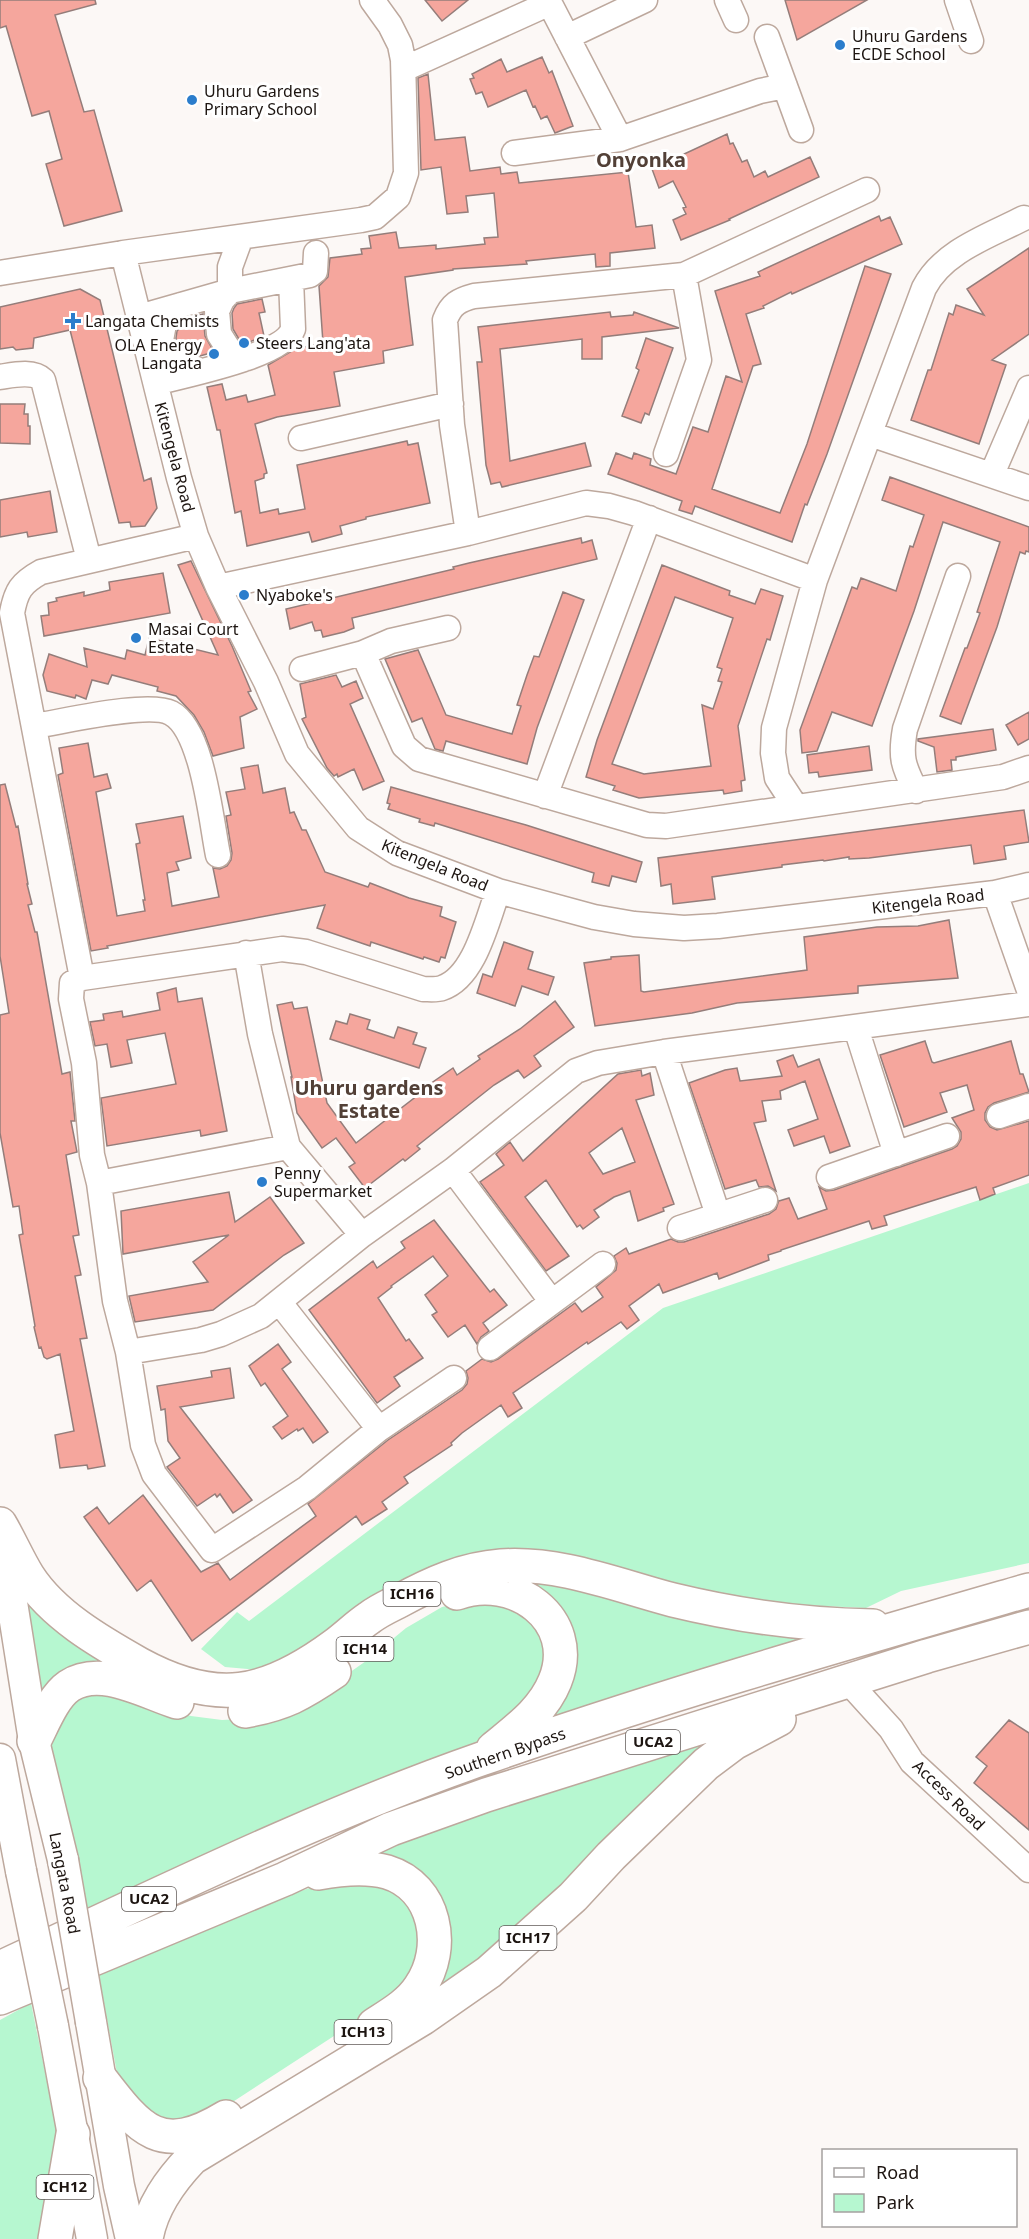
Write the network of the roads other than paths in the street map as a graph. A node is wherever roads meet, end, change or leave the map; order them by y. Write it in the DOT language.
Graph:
graph roads {
  1 [pos="372,0"];
  2 [pos="645,0"];
  3 [pos="957,0"];
  4 [pos="549,1"];
  5 [pos="567,37"];
  6 [pos="767,37"];
  7 [pos="971,41"];
  8 [pos="404,69"];
  9 [pos="785,86"];
  10 [pos="801,130"];
  11 [pos="620,140"];
  12 [pos="514,153"];
  13 [pos="867,190"];
  14 [pos="1024,218"];
  15 [pos="241,237"];
  16 [pos="123,253"];
  17 [pos="316,253"];
  18 [pos="0,273"];
  19 [pos="684,275"];
  20 [pos="291,279"];
  21 [pos="230,291"];
  22 [pos="181,305"];
  23 [pos="139,317"];
  24 [pos="246,358"];
  25 [pos="199,371"];
  26 [pos="0,377"];
  27 [pos="156,383"];
  28 [pos="1029,388"];
  29 [pos="451,404"];
  30 [pos="870,434"];
  31 [pos="301,438"];
  32 [pos="666,454"];
  33 [pos="992,474"];
  34 [pos="1029,488"];
  35 [pos="649,518"];
  36 [pos="468,533"];
  37 [pos="196,536"];
  38 [pos="89,560"];
  39 [pos="958,576"];
  40 [pos="815,580"];
  41 [pos="218,587"];
  42 [pos="448,628"];
  43 [pos="363,652"];
  44 [pos="302,669"];
  45 [pos="34,726"];
  46 [pos="1029,768"];
  47 [pos="916,790"];
  48 [pos="544,796"];
  49 [pos="796,807"];
  50 [pos="218,855"];
  51 [pos="1029,885"];
  52 [pos="498,891"];
  53 [pos="995,893"];
  54 [pos="246,953"];
  55 [pos="82,978"];
  56 [pos="1029,990"];
  57 [pos="1029,1004"];
  58 [pos="856,1028"];
  59 [pos="664,1052"];
  60 [pos="1029,1106"];
  61 [pos="999,1116"];
  62 [pos="947,1136"];
  63 [pos="288,1147"];
  64 [pos="896,1154"];
  65 [pos="453,1170"];
  66 [pos="829,1177"];
  67 [pos="99,1183"];
  68 [pos="765,1200"];
  69 [pos="718,1215"];
  70 [pos="680,1228"];
  71 [pos="362,1235"];
  72 [pos="603,1264"];
  73 [pos="552,1302"];
  74 [pos="280,1303"];
  75 [pos="490,1348"];
  76 [pos="128,1352"];
  77 [pos="453,1378"];
  78 [pos="379,1429"];
  79 [pos="0,1526"];
  80 [pos="1029,1590"];
  81 [pos="906,1626"];
  82 [pos="1029,1627"];
  83 [pos="927,1656"];
  84 [pos="852,1686"];
  85 [pos="34,1741"];
  86 [pos="0,1759"];
  87 [pos="480,1760"];
  88 [pos="1029,1870"];
  89 [pos="285,1879"];
  90 [pos="0,1968"];
  91 [pos="0,1998"];
  92 [pos="100,2078"];
  93 [pos="73,2134"];
  94 [pos="56,2239"];
  95 [pos="92,2239"];
  96 [pos="131,2239"];
  97 [pos="146,2239"];
  1 -- 8 [label="street"];
  2 -- 5 [label="street"];
  3 -- 7 [label="street"];
  4 -- 5 [label="street"];
  4 -- 8 [label="street"];
  5 -- 11 [label="street"];
  6 -- 9 [label="street"];
  8 -- 15 [label="street"];
  9 -- 10 [label="street"];
  9 -- 11 [label="street"];
  11 -- 12 [label="street"];
  13 -- 19 [label="street"];
  14 -- 30 [label="street"];
  15 -- 16 [label="street"];
  15 -- 21 [label="street"];
  16 -- 18 [label="street"];
  16 -- 23 [label="street, Kitengela Road"];
  17 -- 20 [label="street"];
  19 -- 29 [label="street"];
  19 -- 32 [label="street"];
  20 -- 21 [label="street"];
  20 -- 24 [label="street"];
  21 -- 22 [label="street"];
  21 -- 24 [label="street"];
  22 -- 23 [label="street"];
  22 -- 25 [label="street"];
  23 -- 27 [label="street, Kitengela Road"];
  24 -- 25 [label="street"];
  25 -- 27 [label="street"];
  26 -- 38 [label="street"];
  27 -- 37 [label="street, Kitengela Road"];
  28 -- 33 [label="street"];
  29 -- 31 [label="street"];
  29 -- 36 [label="street"];
  30 -- 33 [label="street"];
  30 -- 40 [label="street"];
  33 -- 34 [label="street"];
  35 -- 36 [label="street"];
  35 -- 40 [label="street"];
  35 -- 48 [label="street"];
  36 -- 41 [label="street"];
  37 -- 38 [label="street"];
  37 -- 41 [label="street, Kitengela Road"];
  38 -- 45 [label="street"];
  39 -- 47 [label="street"];
  40 -- 49 [label="street"];
  41 -- 52 [label="street, Kitengela Road"];
  42 -- 43 [label="street"];
  43 -- 44 [label="street"];
  43 -- 48 [label="street"];
  45 -- 50 [label="street"];
  45 -- 55 [label="street"];
  46 -- 47 [label="street"];
  47 -- 49 [label="street"];
  48 -- 49 [label="street"];
  51 -- 53 [label="street, Kitengela Road"];
  52 -- 53 [label="street, Kitengela Road"];
  52 -- 54 [label="street"];
  53 -- 56 [label="street"];
  54 -- 55 [label="street"];
  54 -- 63 [label="street"];
  55 -- 67 [label="street"];
  57 -- 58 [label="street"];
  58 -- 59 [label="street"];
  58 -- 64 [label="street"];
  59 -- 65 [label="street"];
  59 -- 69 [label="street"];
  60 -- 61 [label="street"];
  62 -- 64 [label="street"];
  63 -- 67 [label="street"];
  63 -- 71 [label="street"];
  64 -- 66 [label="street"];
  65 -- 71 [label="street"];
  65 -- 73 [label="street"];
  67 -- 76 [label="street"];
  68 -- 69 [label="street"];
  69 -- 70 [label="street"];
  71 -- 74 [label="street"];
  72 -- 73 [label="street"];
  73 -- 75 [label="street"];
  74 -- 76 [label="street"];
  74 -- 78 [label="street"];
  76 -- 78 [label="street"];
  77 -- 78 [label="street"];
  79 -- 81 [label="highway, ICH16"];
  79 -- 85 [label="main road, Langata Road"];
  80 -- 81 [label="highway, Southern Bypass / UCA2"];
  81 -- 87 [label="highway, Southern Bypass / UCA2"];
  82 -- 83 [label="highway, Southern Bypass / UCA2"];
  83 -- 84 [label="highway, ICH17"];
  83 -- 89 [label="highway, Southern Bypass / UCA2"];
  84 -- 88 [label="street, Access Road"];
  84 -- 97 [label="highway, ICH17"];
  85 -- 87 [label="highway, ICH14"];
  85 -- 92 [label="main road, Langata Road, bridge"];
  86 -- 93 [label="main road, bridge"];
  87 -- 90 [label="highway, Southern Bypass / UCA2"];
  89 -- 91 [label="highway, Southern Bypass / UCA2"];
  89 -- 92 [label="highway, ICH13"];
  92 -- 96 [label="main road, Langata Road"];
  93 -- 94 [label="highway, ICH12"];
  93 -- 95 [label="main road"];
}
